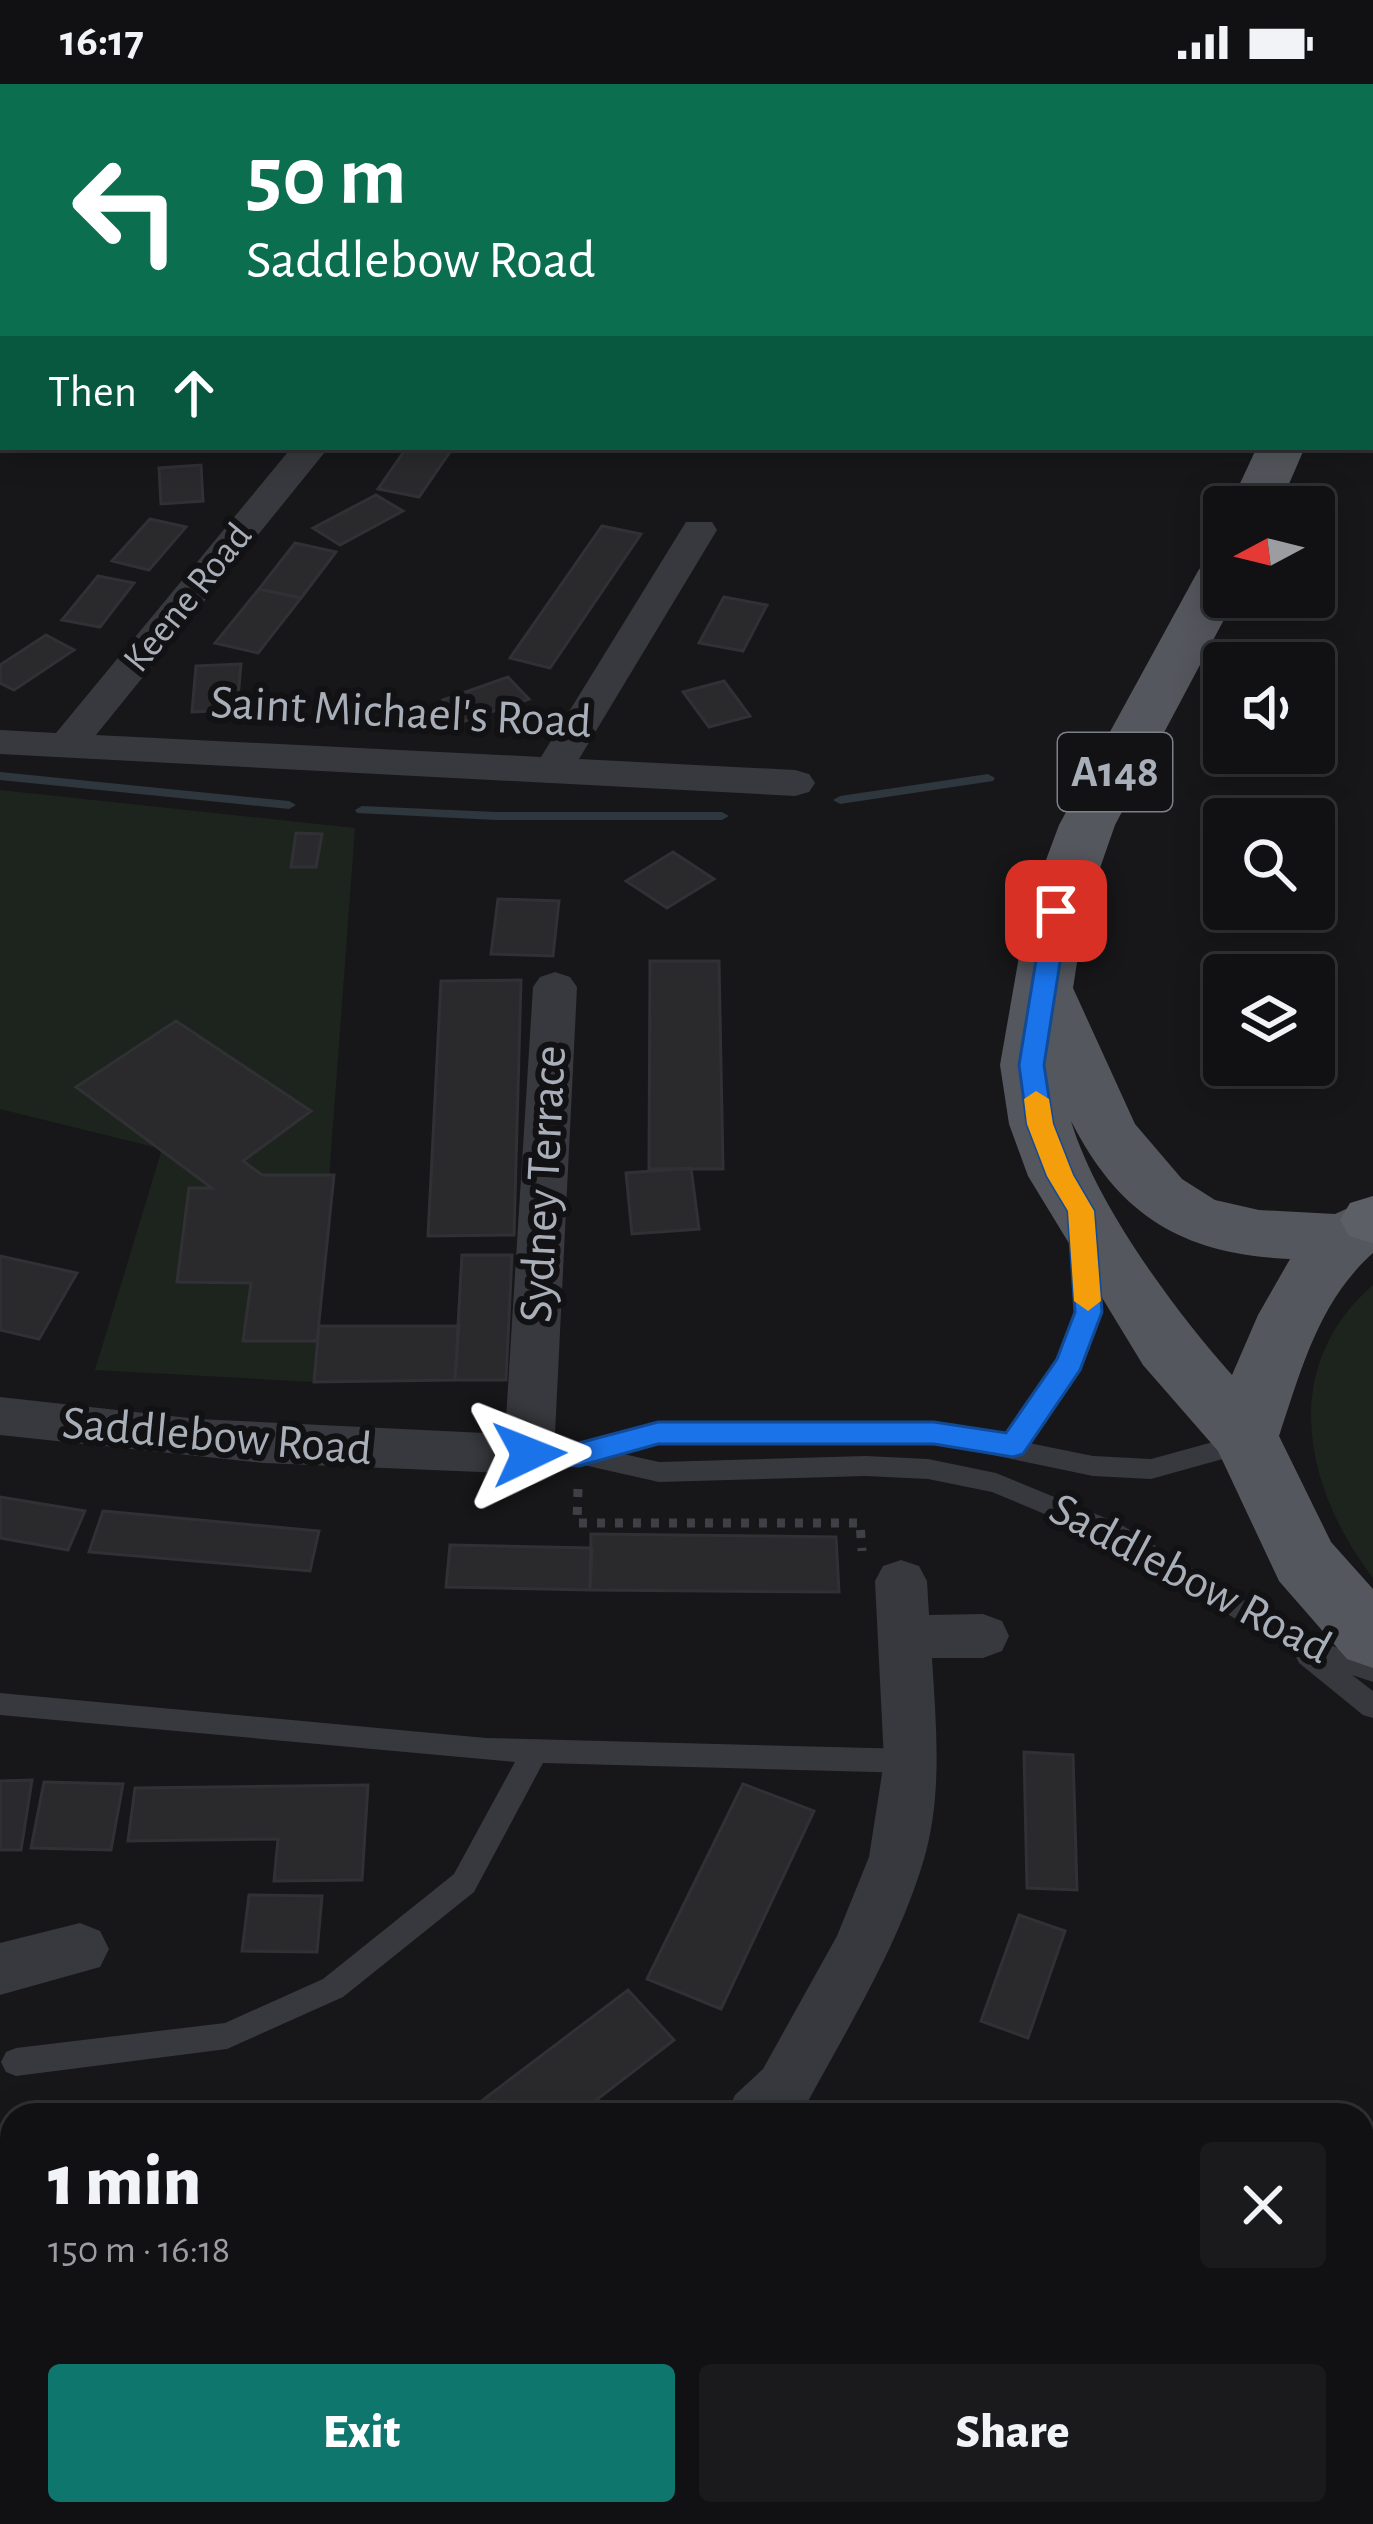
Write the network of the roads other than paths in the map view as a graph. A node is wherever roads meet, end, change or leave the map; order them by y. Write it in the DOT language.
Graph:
graph roads {
  1 [pos="1280,450"];
  2 [pos="307,452"];
  3 [pos="1263,486"];
  4 [pos="699,530"];
  5 [pos="1203,610"];
  6 [pos="0,742"];
  7 [pos="68,744"];
  8 [pos="551,773"];
  9 [pos="796,783"];
  10 [pos="555,987"];
  11 [pos="1043,987"];
  12 [pos="1081,1211"];
  13 [pos="1365,1224"];
  14 [pos="0,1416"];
  15 [pos="1245,1440"];
  16 [pos="1013,1446"];
  17 [pos="529,1454"];
  18 [pos="579,1454"];
  19 [pos="901,1580"];
  20 [pos="904,1636"];
  21 [pos="983,1636"];
  22 [pos="1373,1639"];
  23 [pos="1292,1642"];
  24 [pos="1373,1671"];
  25 [pos="0,1704"];
  26 [pos="1373,1707"];
  27 [pos="535,1751"];
  28 [pos="911,1761"];
  29 [pos="80,1949"];
  30 [pos="0,1969"];
  31 [pos="16,2062"];
  32 [pos="768,2103"];
  1 -- 3 [label="main road"];
  2 -- 7 [label="street, Keene Road"];
  4 -- 8 [label="street"];
  5 -- 11 [label="main road, A148"];
  6 -- 7 [label="street, Saint Michael's Road"];
  7 -- 8 [label="street, Saint Michael's Road"];
  8 -- 9 [label="street, Saint Michael's Road"];
  10 -- 17 [label="street, Sydney Terrace"];
  11 -- 12 [label="main road, A148"];
  11 -- 13 [label="main road"];
  12 -- 15 [label="main road, A148"];
  12 -- 16 [label="lane, Saddlebow Road"];
  13 -- 15 [label="main road"];
  14 -- 17 [label="street, Saddlebow Road"];
  15 -- 16 [label="lane, Saddlebow Road"];
  15 -- 22 [label="main road, A148"];
  16 -- 18 [label="lane, Saddlebow Road"];
  17 -- 18 [label="lane, Saddlebow Road"];
  18 -- 23 [label="lane, Saddlebow Road"];
  19 -- 20 [label="street"];
  20 -- 21 [label="street"];
  20 -- 28 [label="street"];
  23 -- 24 [label="lane, Saddlebow Road"];
  23 -- 26 [label="lane"];
  25 -- 27 [label="lane"];
  27 -- 28 [label="lane"];
  27 -- 31 [label="lane"];
  28 -- 32 [label="street"];
  29 -- 30 [label="street"];
}
